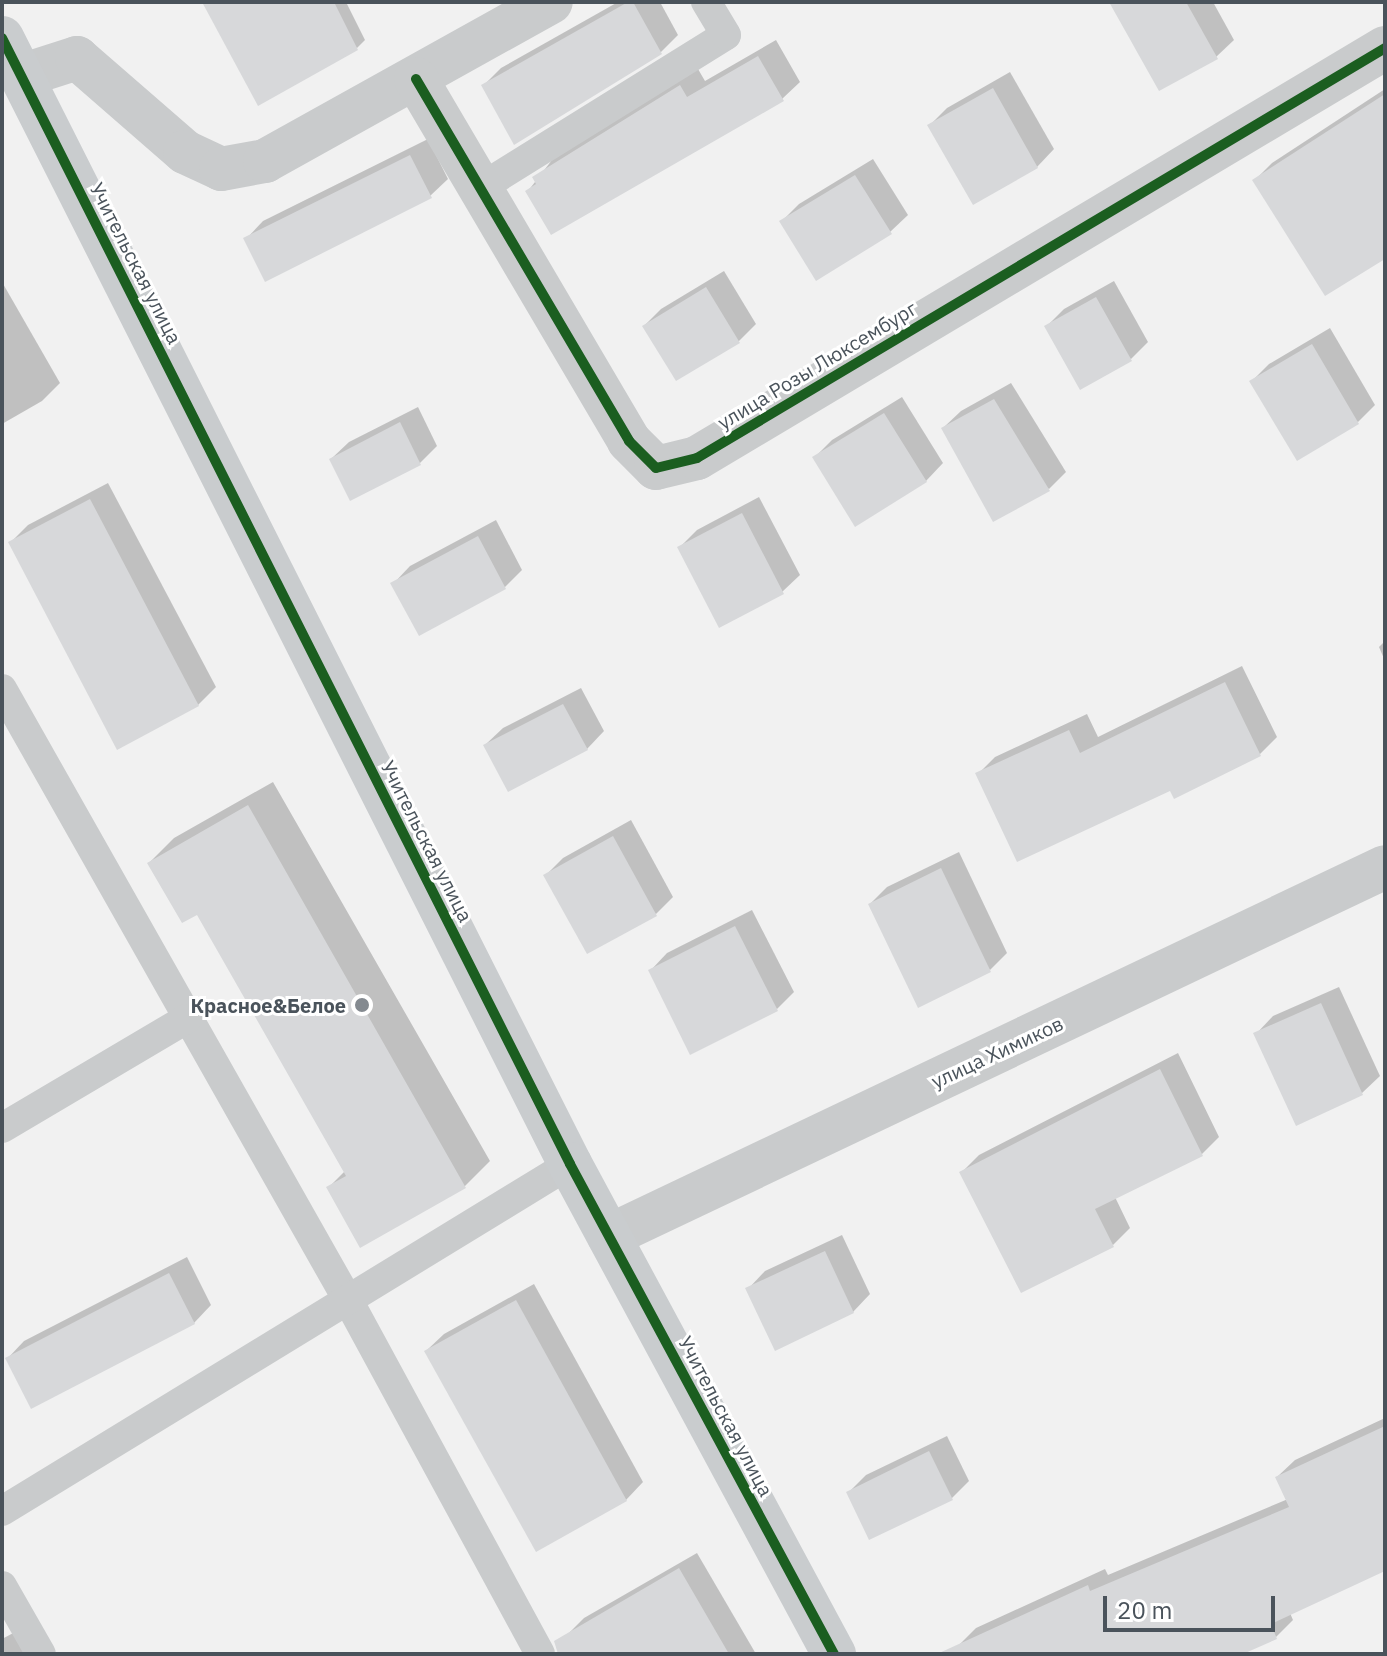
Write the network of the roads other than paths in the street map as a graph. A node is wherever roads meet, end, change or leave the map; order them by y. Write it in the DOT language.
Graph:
graph roads {
  1 [pos="706,2"];
  2 [pos="525,8"];
  3 [pos="2,38"];
  4 [pos="1385,48"];
  5 [pos="21,76"];
  6 [pos="416,79"];
  7 [pos="477,190"];
  8 [pos="2,689"];
  9 [pos="1385,867"];
  10 [pos="186,1019"];
  11 [pos="2,1128"];
  12 [pos="570,1164"];
  13 [pos="609,1236"];
  14 [pos="349,1302"];
  15 [pos="2,1511"];
  16 [pos="2,1586"];
  17 [pos="41,1654"];
  18 [pos="540,1654"];
  19 [pos="834,1654"];
  1 -- 7 [label="lane"];
  2 -- 6 [label="street"];
  3 -- 5 [label="street, Учительская улица"];
  4 -- 7 [label="street, улица Розы Люксембург"];
  5 -- 6 [label="street"];
  5 -- 12 [label="street, Учительская улица"];
  6 -- 7 [label="street, улица Розы Люксембург"];
  8 -- 10 [label="lane"];
  9 -- 13 [label="street, улица Химиков"];
  10 -- 11 [label="lane"];
  10 -- 14 [label="lane"];
  12 -- 13 [label="street, Учительская улица"];
  12 -- 14 [label="lane"];
  13 -- 19 [label="street, Учительская улица"];
  14 -- 15 [label="lane"];
  14 -- 18 [label="lane"];
  16 -- 17 [label="lane"];
}
